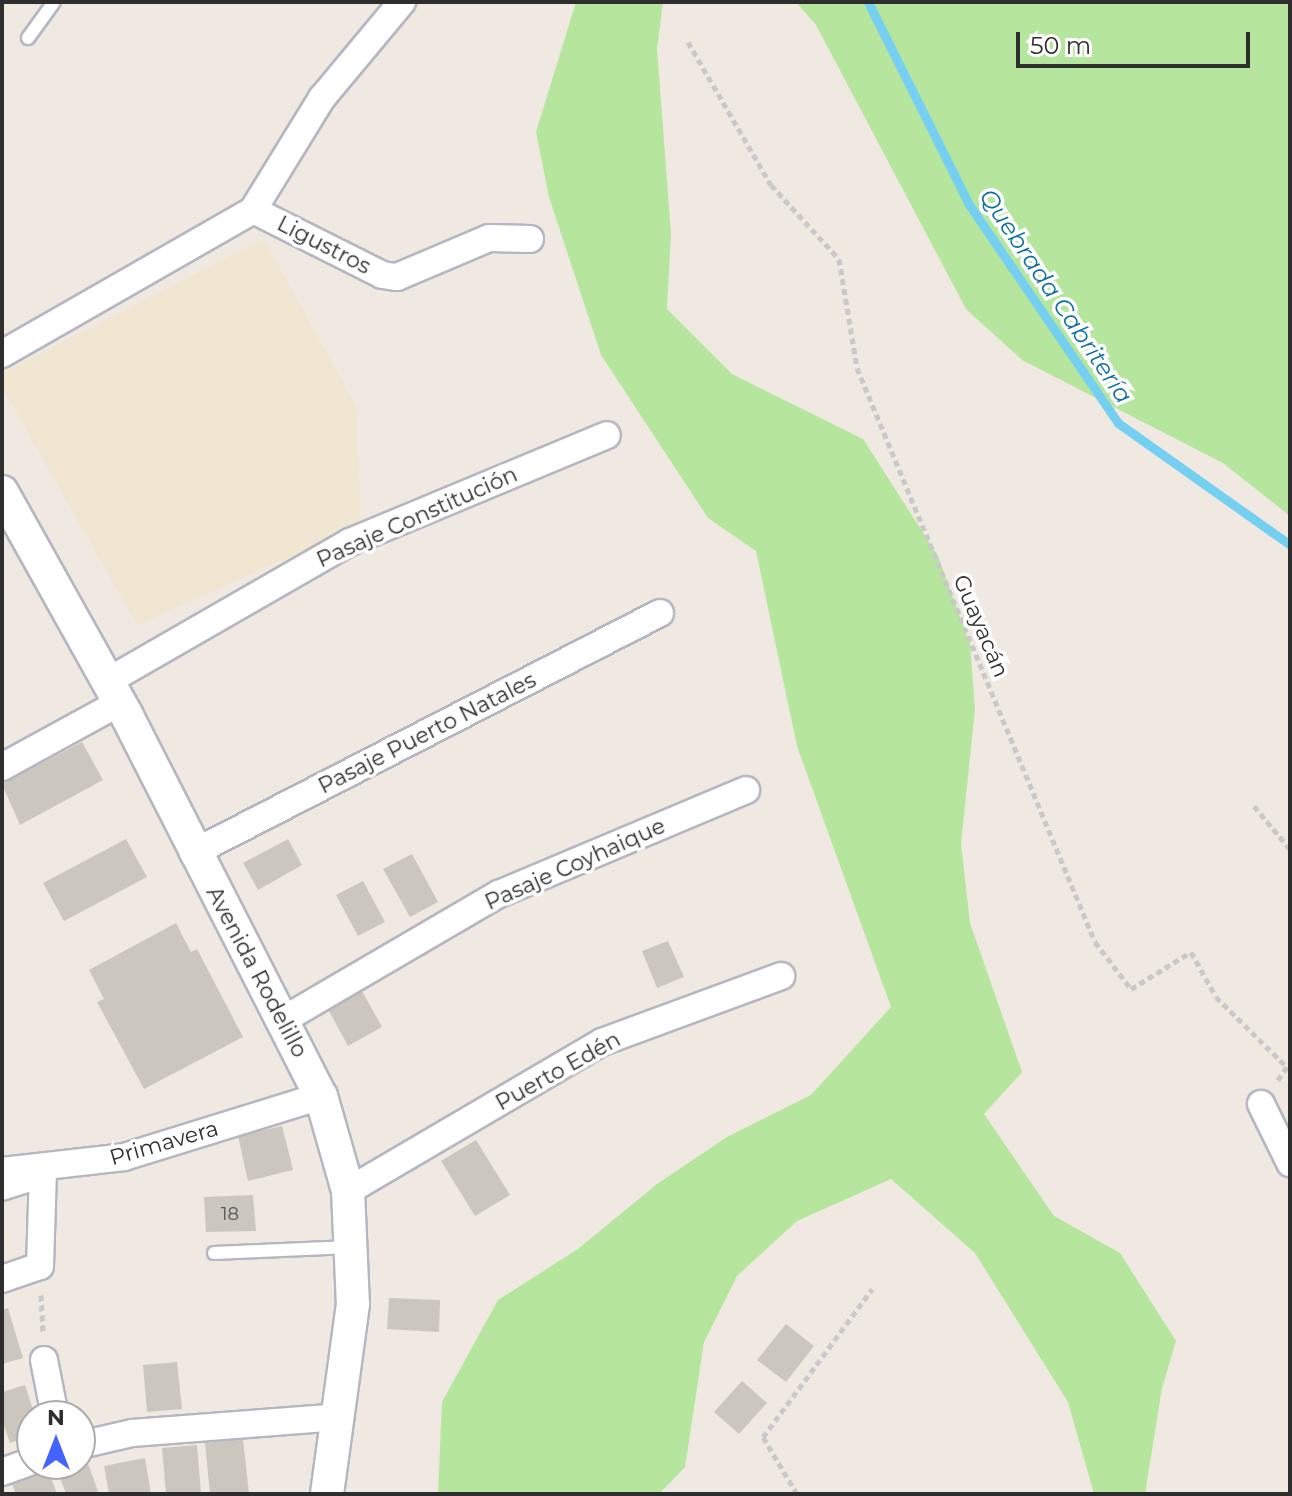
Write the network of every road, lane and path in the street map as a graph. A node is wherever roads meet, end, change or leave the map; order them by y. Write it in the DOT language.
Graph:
graph roads {
  1 [pos="54,2"];
  2 [pos="402,2"];
  3 [pos="28,38"];
  4 [pos="688,42"];
  5 [pos="253,210"];
  6 [pos="530,239"];
  7 [pos="2,354"];
  8 [pos="607,435"];
  9 [pos="2,492"];
  10 [pos="660,613"];
  11 [pos="113,692"];
  12 [pos="2,767"];
  13 [pos="746,790"];
  14 [pos="1254,806"];
  15 [pos="1290,849"];
  16 [pos="193,853"];
  17 [pos="781,976"];
  18 [pos="283,1020"];
  19 [pos="1288,1067"];
  20 [pos="321,1096"];
  21 [pos="1261,1104"];
  22 [pos="1290,1163"];
  23 [pos="2,1171"];
  24 [pos="43,1173"];
  25 [pos="2,1191"];
  26 [pos="348,1191"];
  27 [pos="350,1247"];
  28 [pos="214,1253"];
  29 [pos="40,1266"];
  30 [pos="2,1279"];
  31 [pos="872,1289"];
  32 [pos="44,1360"];
  33 [pos="52,1400"];
  34 [pos="338,1417"];
  35 [pos="96,1441"];
  36 [pos="327,1494"];
  37 [pos="797,1494"];
  1 -- 3 [label="lane"];
  2 -- 5 [label="street, Ligustros"];
  4 -- 19 [label="path, Guayacán"];
  5 -- 6 [label="street, Ligustros"];
  5 -- 7 [label="street, Ligustros"];
  8 -- 11 [label="street, Pasaje Constitución"];
  9 -- 11 [label="street, Avenida Rodelillo"];
  10 -- 16 [label="street, Pasaje Puerto Natales"];
  11 -- 12 [label="street, Pasaje Constitución"];
  11 -- 16 [label="street, Avenida Rodelillo"];
  13 -- 18 [label="street, Pasaje Coyhaique"];
  14 -- 15 [label="path"];
  16 -- 18 [label="street, Avenida Rodelillo"];
  17 -- 26 [label="street, Puerto Edén"];
  18 -- 20 [label="street, Avenida Rodelillo"];
  19 -- 21 [label="path, Guayacán"];
  20 -- 24 [label="street, Primavera"];
  20 -- 26 [label="street, Avenida Rodelillo"];
  21 -- 22 [label="street"];
  23 -- 24 [label="street, Primavera"];
  24 -- 25 [label="street"];
  24 -- 29 [label="street"];
  26 -- 27 [label="street, Avenida Rodelillo"];
  27 -- 28 [label="lane"];
  27 -- 34 [label="street, Avenida Rodelillo"];
  29 -- 30 [label="street"];
  29 -- 32 [label="path"];
  31 -- 37 [label="path"];
  32 -- 33 [label="street"];
  34 -- 35 [label="street"];
  34 -- 36 [label="street, Avenida Rodelillo"];
}
